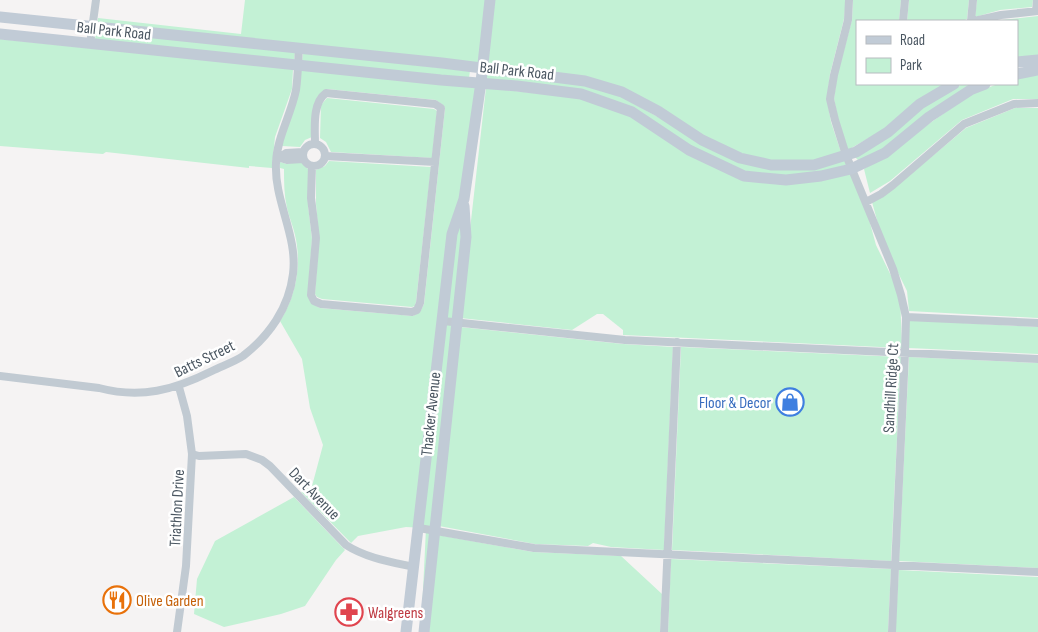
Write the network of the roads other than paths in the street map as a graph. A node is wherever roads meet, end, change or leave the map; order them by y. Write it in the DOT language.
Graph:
graph roads {
  1 [pos="96,0"];
  2 [pos="490,0"];
  3 [pos="849,0"];
  4 [pos="905,0"];
  5 [pos="973,0"];
  6 [pos="1037,0"];
  7 [pos="1037,11"];
  8 [pos="0,17"];
  9 [pos="903,20"];
  10 [pos="972,20"];
  11 [pos="977,20"];
  12 [pos="93,27"];
  13 [pos="0,34"];
  14 [pos="90,44"];
  15 [pos="299,48"];
  16 [pos="1038,60"];
  17 [pos="1018,62"];
  18 [pos="297,65"];
  19 [pos="482,68"];
  20 [pos="1038,70"];
  21 [pos="1018,74"];
  22 [pos="481,82"];
  23 [pos="952,85"];
  24 [pos="982,85"];
  25 [pos="1038,104"];
  26 [pos="315,144"];
  27 [pos="846,155"];
  28 [pos="303,156"];
  29 [pos="325,156"];
  30 [pos="278,157"];
  31 [pos="435,162"];
  32 [pos="312,166"];
  33 [pos="851,169"];
  34 [pos="464,200"];
  35 [pos="866,202"];
  36 [pos="906,317"];
  37 [pos="443,321"];
  38 [pos="456,322"];
  39 [pos="1038,323"];
  40 [pos="678,342"];
  41 [pos="905,353"];
  42 [pos="1038,359"];
  43 [pos="0,376"];
  44 [pos="179,386"];
  45 [pos="430,434"];
  46 [pos="444,436"];
  47 [pos="192,454"];
  48 [pos="419,528"];
  49 [pos="435,530"];
  50 [pos="668,554"];
  51 [pos="895,565"];
  52 [pos="414,567"];
  53 [pos="1038,572"];
  54 [pos="177,632"];
  55 [pos="406,632"];
  56 [pos="424,632"];
  57 [pos="664,632"];
  58 [pos="892,632"];
  1 -- 12 [label="street"];
  2 -- 19 [label="street, Thacker Avenue"];
  3 -- 27 [label="street, Sandhill Ridge Ct"];
  4 -- 9 [label="street"];
  5 -- 10 [label="street"];
  6 -- 7 [label="street"];
  7 -- 11 [label="street"];
  8 -- 12 [label="street, Ball Park Road"];
  12 -- 14 [label="street"];
  12 -- 15 [label="street, Ball Park Road"];
  13 -- 14 [label="street, Ball Park Road"];
  14 -- 18 [label="street, Ball Park Road"];
  15 -- 18 [label="street, Batts Street"];
  15 -- 19 [label="street, Ball Park Road"];
  16 -- 17 [label="street"];
  18 -- 22 [label="street, Ball Park Road"];
  18 -- 30 [label="street, Batts Street"];
  19 -- 22 [label="street, Thacker Avenue"];
  19 -- 27 [label="street, Ball Park Road"];
  20 -- 21 [label="street"];
  22 -- 33 [label="street, Ball Park Road"];
  22 -- 34 [label="street, Thacker Avenue"];
  23 -- 27 [label="street, Ball Park Road"];
  24 -- 33 [label="street, Ball Park Road"];
  25 -- 35 [label="street"];
  26 -- 28 [label="street"];
  26 -- 29 [label="street"];
  26 -- 31 [label="street"];
  27 -- 33 [label="street, Sandhill Ridge Ct"];
  28 -- 30 [label="street"];
  28 -- 32 [label="street"];
  29 -- 31 [label="street"];
  29 -- 32 [label="street"];
  30 -- 44 [label="street, Batts Street"];
  31 -- 32 [label="street"];
  33 -- 35 [label="street, Sandhill Ridge Ct"];
  34 -- 37 [label="street, Thacker Avenue"];
  34 -- 38 [label="street, Thacker Avenue"];
  35 -- 36 [label="street, Sandhill Ridge Ct"];
  36 -- 39 [label="street"];
  36 -- 41 [label="street, Sandhill Ridge Ct"];
  37 -- 38 [label="street"];
  37 -- 45 [label="street, Thacker Avenue"];
  38 -- 40 [label="street"];
  38 -- 46 [label="street, Thacker Avenue"];
  40 -- 41 [label="street"];
  40 -- 50 [label="street"];
  41 -- 42 [label="street"];
  41 -- 51 [label="street, Sandhill Ridge Ct"];
  43 -- 44 [label="street, Batts Street"];
  44 -- 47 [label="street, Triathlon Drive"];
  45 -- 46 [label="street"];
  45 -- 48 [label="street, Thacker Avenue"];
  46 -- 49 [label="street, Thacker Avenue"];
  47 -- 52 [label="street, Dart Avenue"];
  47 -- 54 [label="street, Triathlon Drive"];
  48 -- 49 [label="street"];
  48 -- 52 [label="street, Thacker Avenue"];
  49 -- 50 [label="street"];
  49 -- 56 [label="street, Thacker Avenue"];
  50 -- 51 [label="street"];
  50 -- 57 [label="street"];
  51 -- 53 [label="street"];
  51 -- 58 [label="street, Sandhill Ridge Ct"];
  52 -- 55 [label="street, Thacker Avenue"];
}
